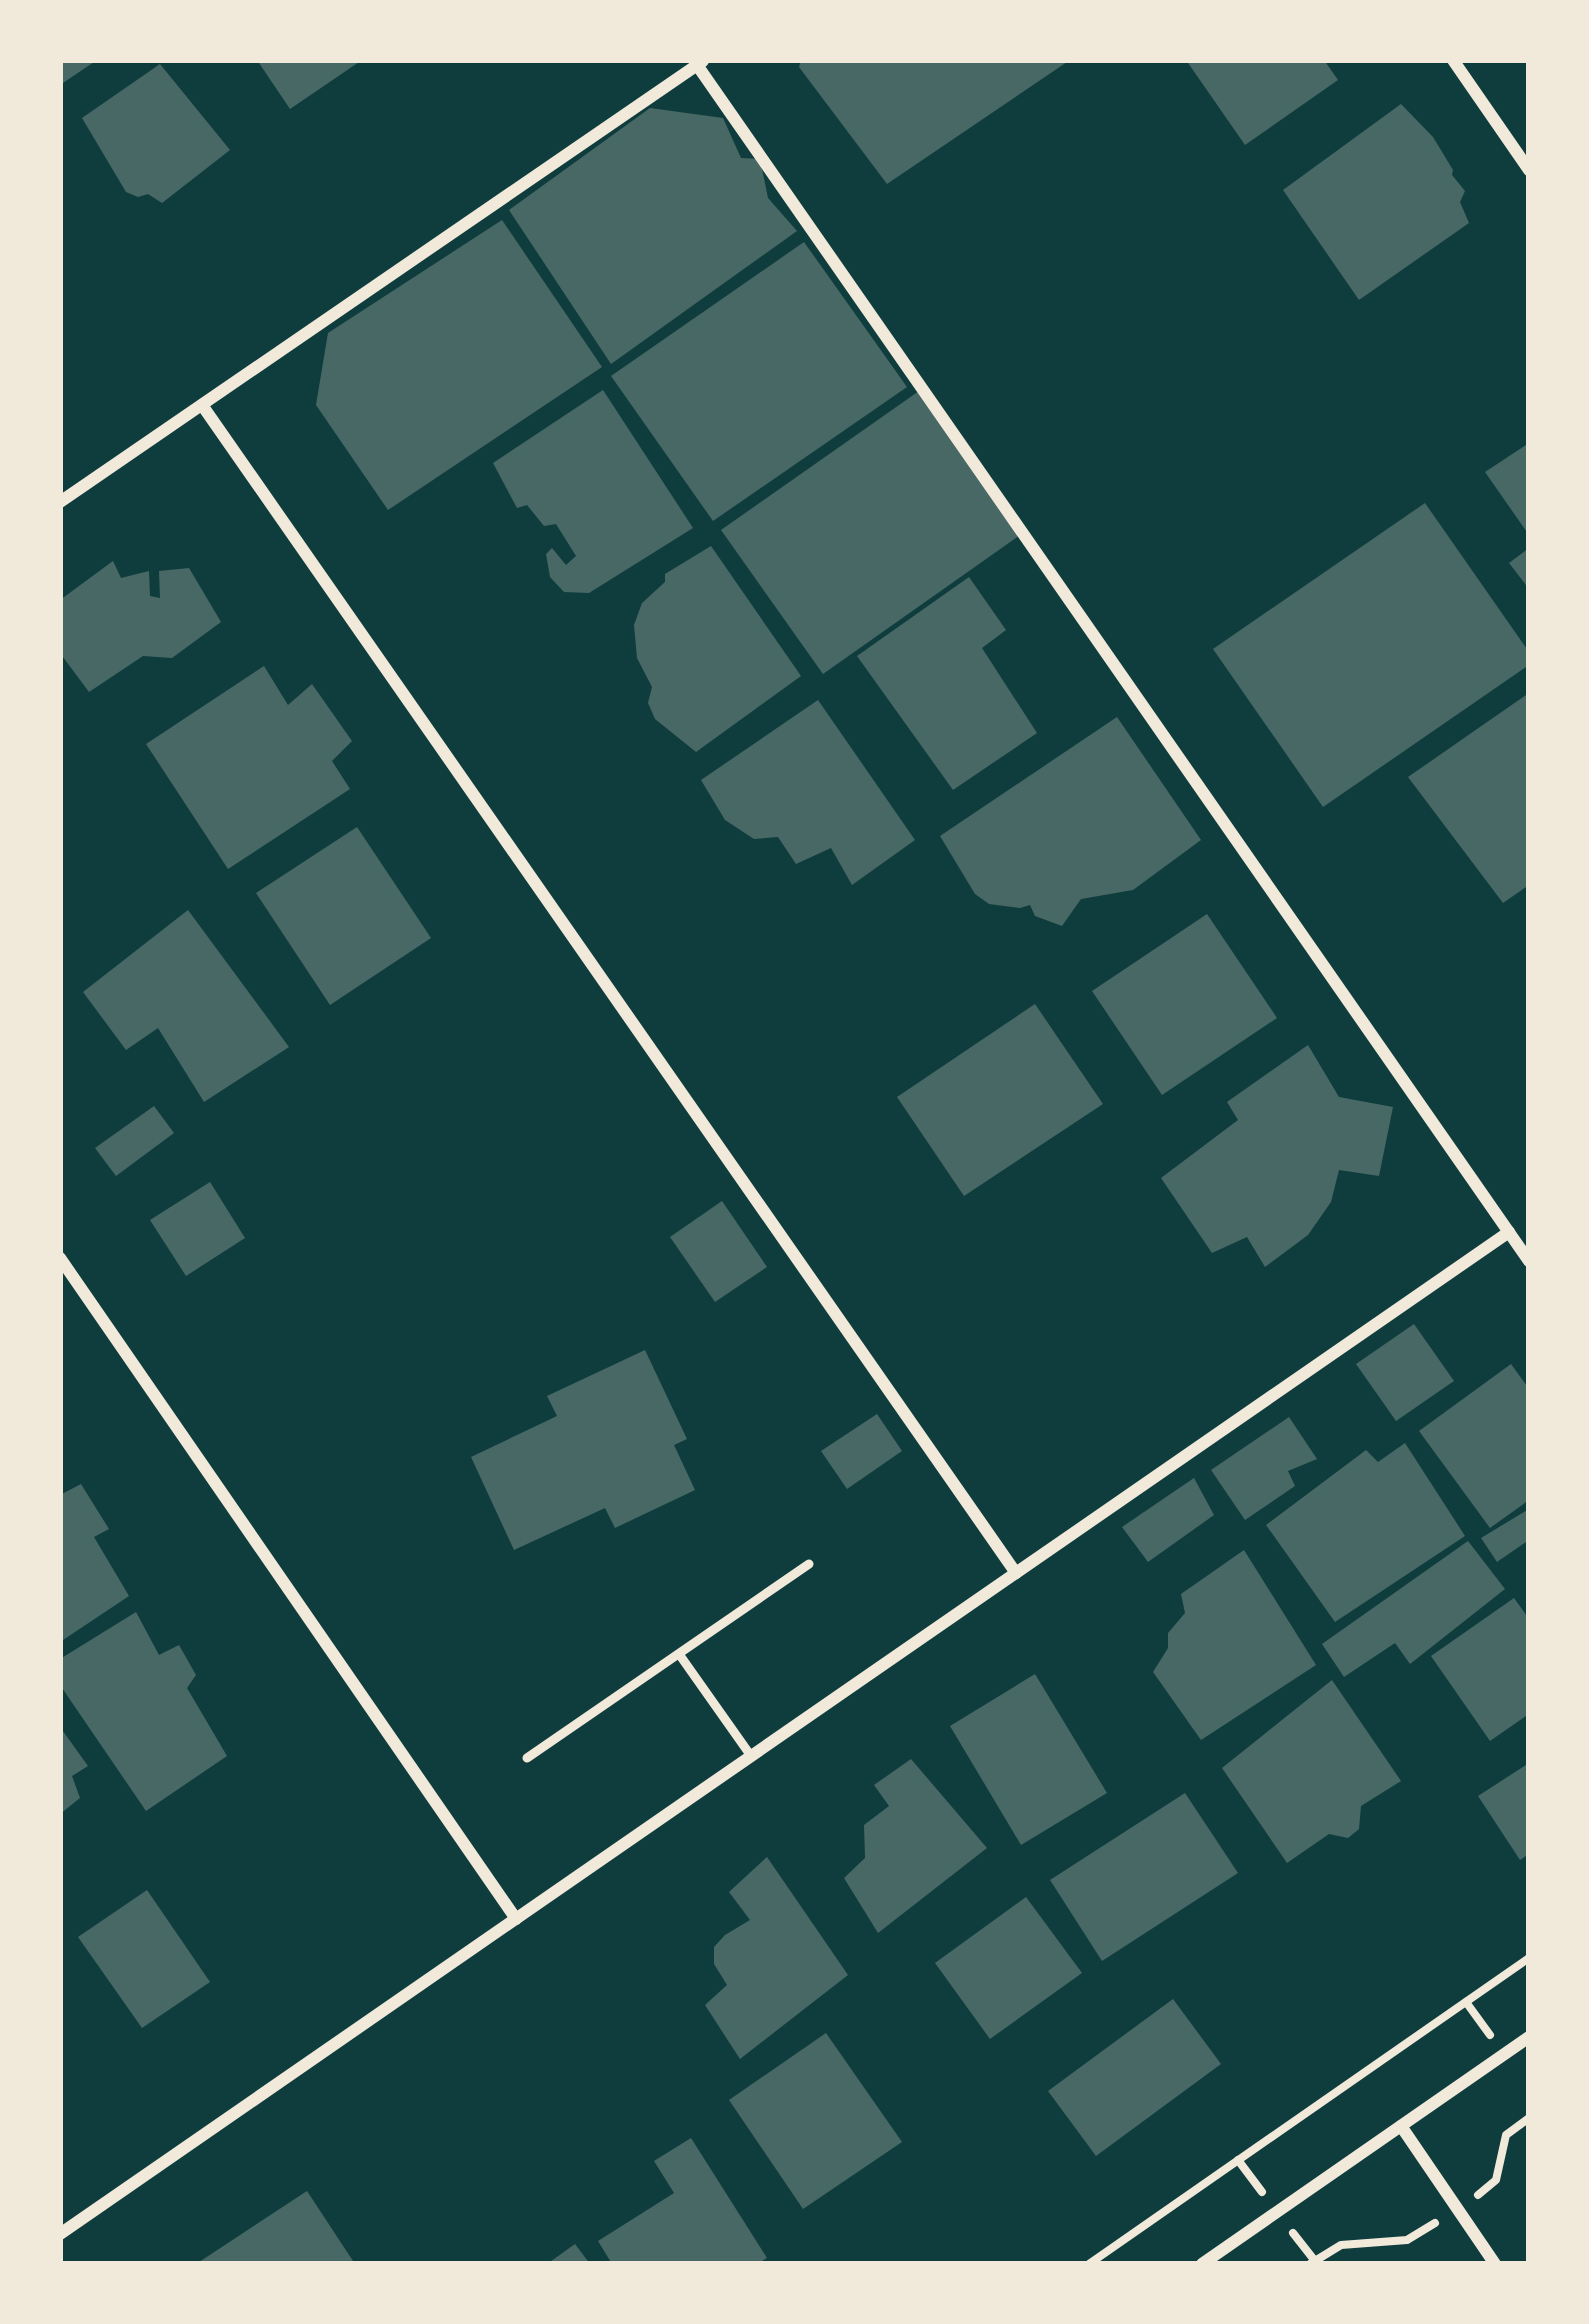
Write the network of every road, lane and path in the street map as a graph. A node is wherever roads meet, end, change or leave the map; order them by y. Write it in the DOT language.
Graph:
graph roads {
  1 [pos="1453,60"];
  2 [pos="701,62"];
  3 [pos="1529,170"];
  4 [pos="202,405"];
  5 [pos="60,502"];
  6 [pos="1509,1232"];
  7 [pos="60,1258"];
  8 [pos="1529,1261"];
  9 [pos="809,1564"];
  10 [pos="1016,1573"];
  11 [pos="679,1654"];
  12 [pos="751,1756"];
  13 [pos="527,1758"];
  14 [pos="516,1918"];
  15 [pos="1529,1958"];
  16 [pos="1529,2037"];
  17 [pos="1401,2126"];
  18 [pos="60,2234"];
  19 [pos="1088,2264"];
  20 [pos="1202,2264"];
  21 [pos="1496,2264"];
  1 -- 3 [label="street"];
  2 -- 4 [label="street"];
  2 -- 6 [label="street"];
  4 -- 5 [label="street"];
  4 -- 10 [label="street"];
  6 -- 8 [label="street"];
  6 -- 10 [label="street"];
  7 -- 14 [label="street"];
  9 -- 11 [label="lane"];
  10 -- 12 [label="street"];
  11 -- 12 [label="lane"];
  11 -- 13 [label="lane"];
  12 -- 14 [label="street"];
  14 -- 18 [label="street"];
  15 -- 19 [label="path"];
  16 -- 17 [label="street"];
  17 -- 20 [label="street"];
  17 -- 21 [label="street"];
}
